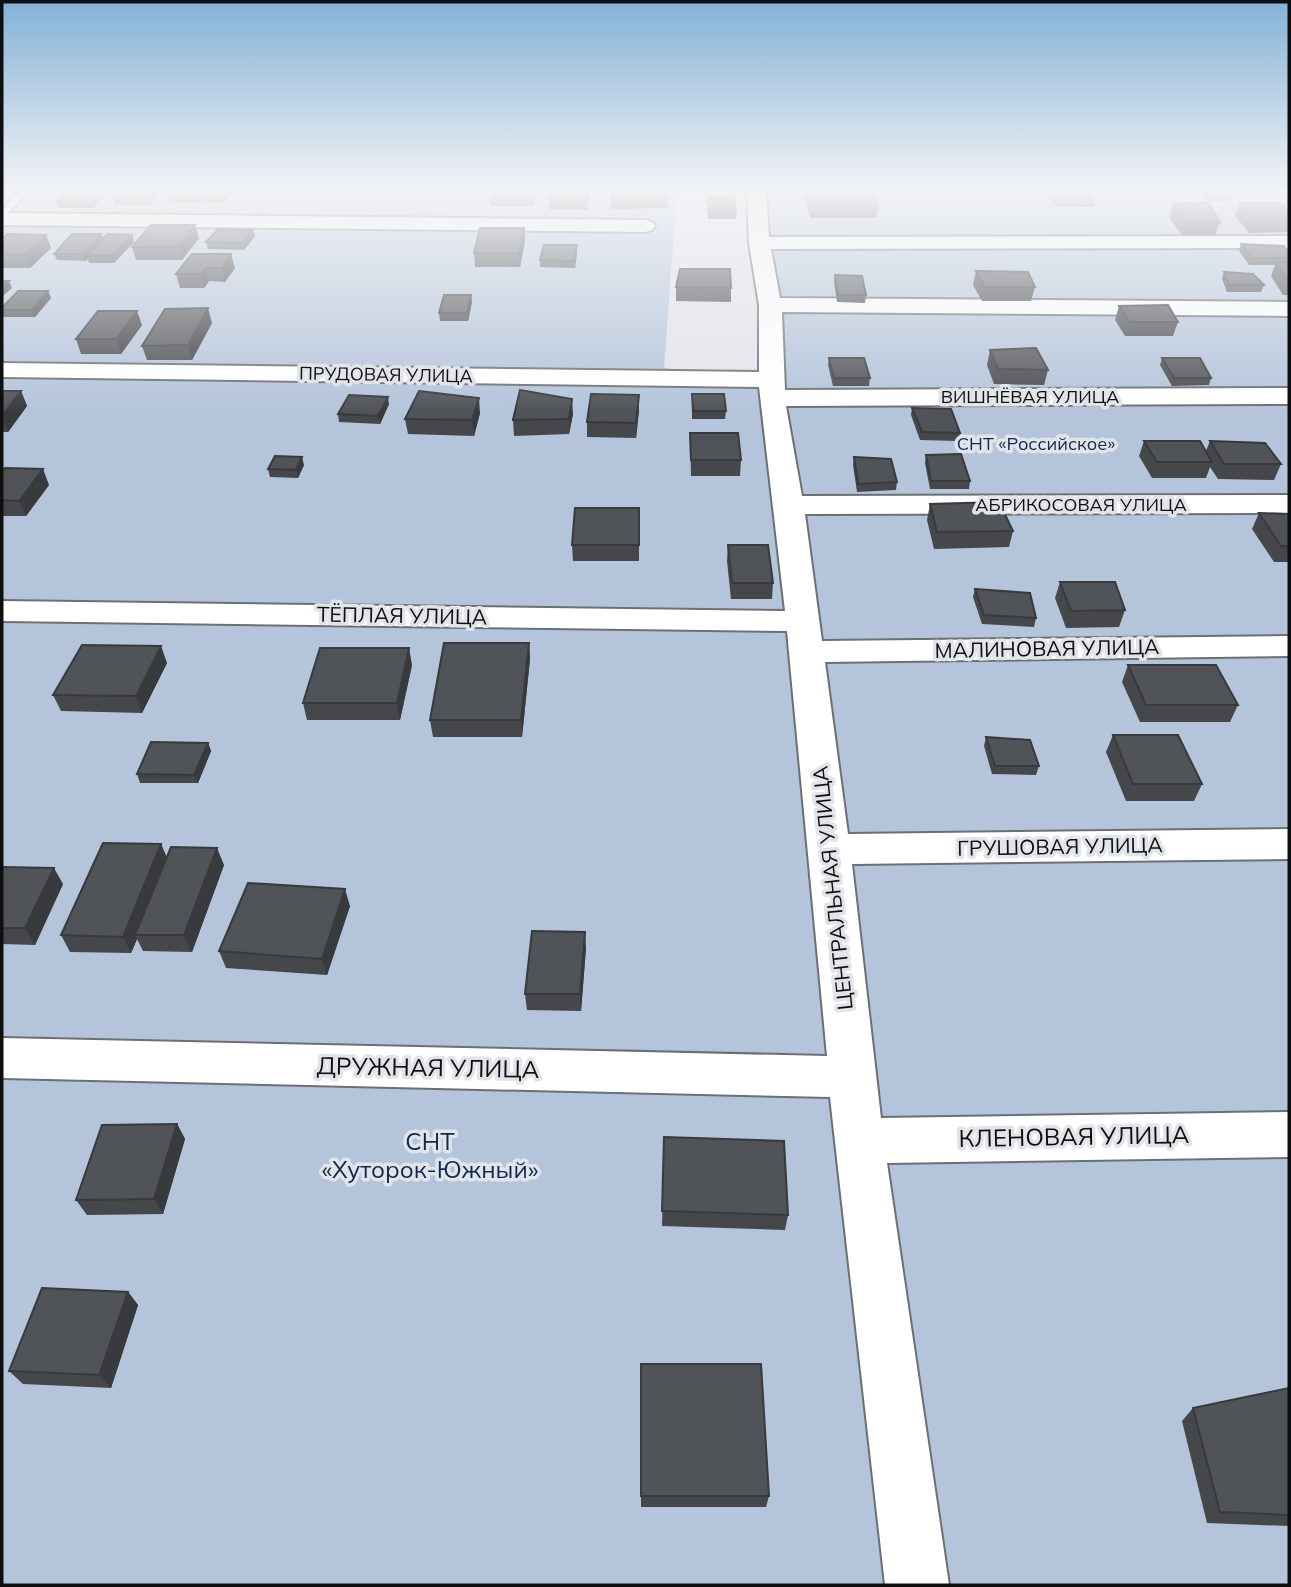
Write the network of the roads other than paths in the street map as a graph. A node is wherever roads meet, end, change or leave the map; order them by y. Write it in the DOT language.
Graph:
graph roads {
  1 [pos="763,264"];
  2 [pos="770,305"];
  3 [pos="1289,309"];
  4 [pos="2,370"];
  5 [pos="771,389"];
  6 [pos="1289,396"];
  7 [pos="1289,504"];
  8 [pos="789,505"];
  9 [pos="2,611"];
  10 [pos="804,637"];
  11 [pos="1289,646"];
  12 [pos="1289,844"];
  13 [pos="830,849"];
  14 [pos="2,1058"];
  15 [pos="854,1077"];
  16 [pos="1289,1134"];
  17 [pos="859,1141"];
  18 [pos="917,1585"];
  1 -- 2 [label="street, ЦЕНТРАЛЬНАЯ УЛИЦА"];
  2 -- 3 [label="street"];
  2 -- 5 [label="street, ЦЕНТРАЛЬНАЯ УЛИЦА"];
  4 -- 5 [label="street, ПРУДОВАЯ УЛИЦА"];
  5 -- 6 [label="street, ВИШНЁВАЯ УЛИЦА"];
  5 -- 8 [label="street, ЦЕНТРАЛЬНАЯ УЛИЦА"];
  7 -- 8 [label="street, АБРИКОСОВАЯ УЛИЦА"];
  8 -- 10 [label="street, ЦЕНТРАЛЬНАЯ УЛИЦА"];
  9 -- 10 [label="street, ТЁПЛАЯ УЛИЦА"];
  10 -- 11 [label="street, МАЛИНОВАЯ УЛИЦА"];
  10 -- 13 [label="street, ЦЕНТРАЛЬНАЯ УЛИЦА"];
  12 -- 13 [label="street, ГРУШОВАЯ УЛИЦА"];
  13 -- 15 [label="street, ЦЕНТРАЛЬНАЯ УЛИЦА"];
  14 -- 15 [label="street, ДРУЖНАЯ УЛИЦА"];
  15 -- 17 [label="street, ЦЕНТРАЛЬНАЯ УЛИЦА"];
  16 -- 17 [label="street, КЛЕНОВАЯ УЛИЦА"];
  17 -- 18 [label="street, ЦЕНТРАЛЬНАЯ УЛИЦА"];
}
